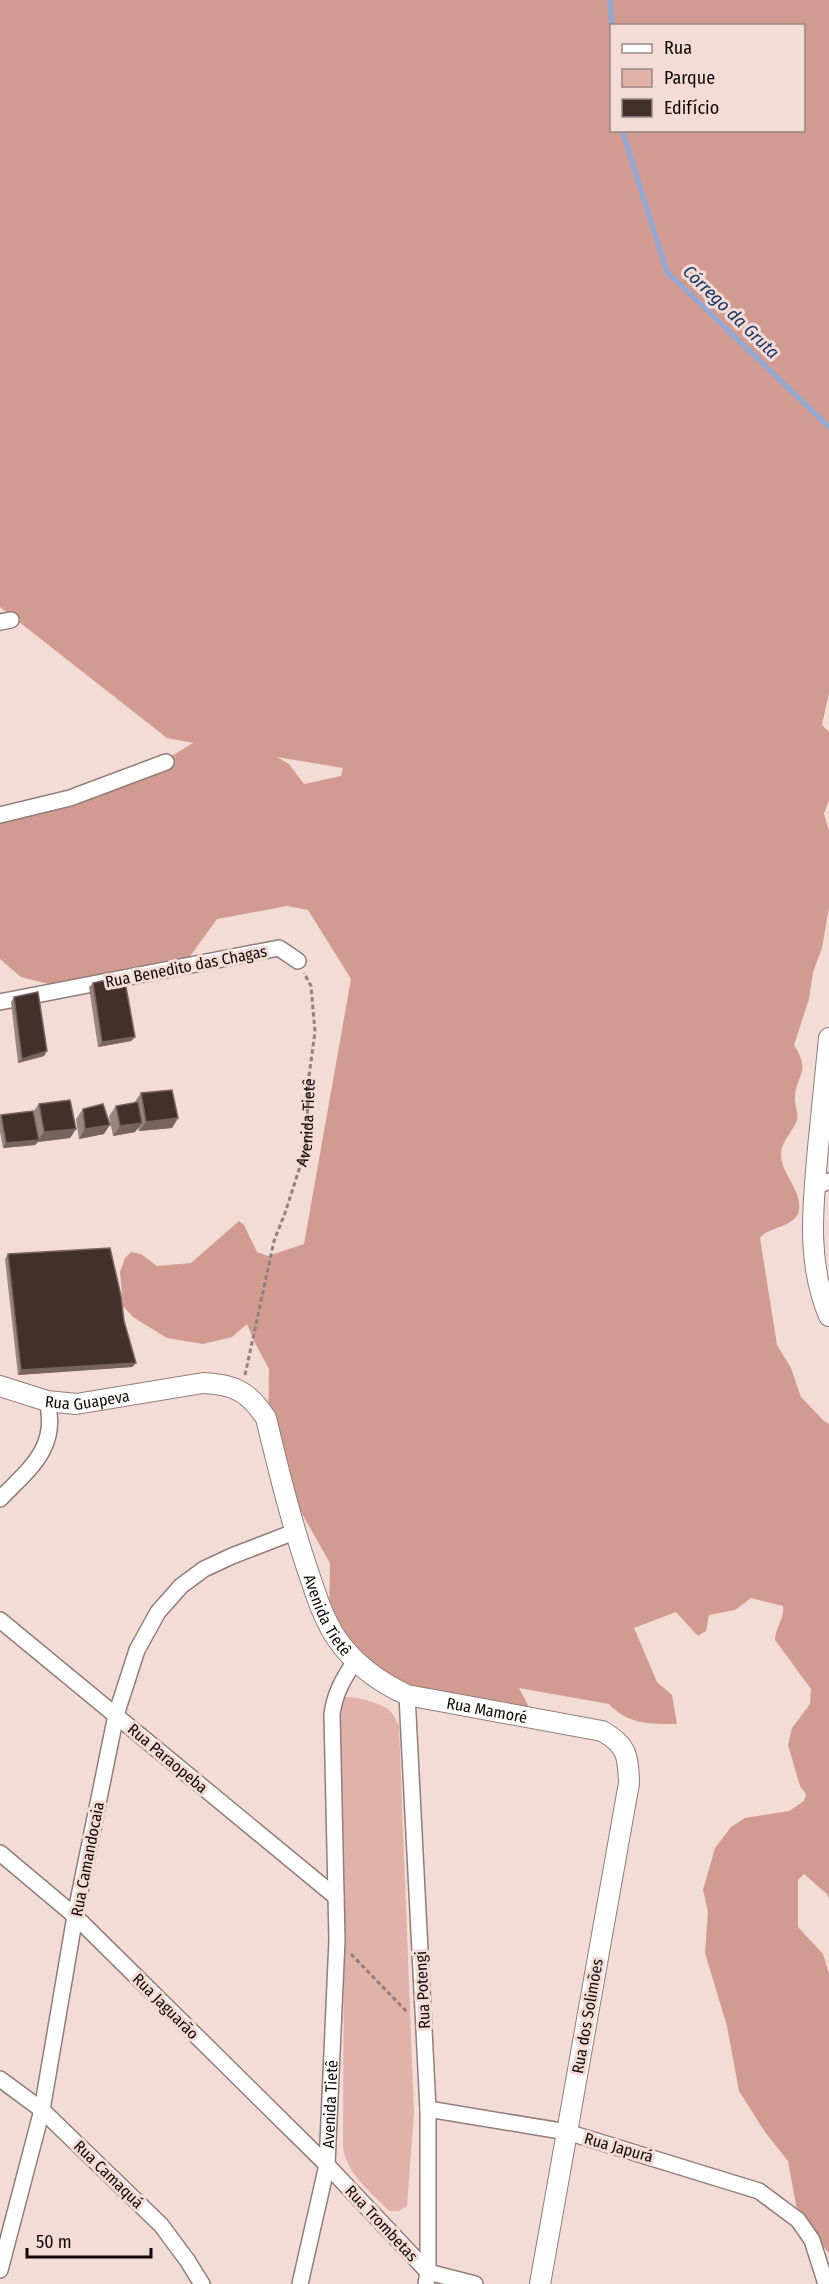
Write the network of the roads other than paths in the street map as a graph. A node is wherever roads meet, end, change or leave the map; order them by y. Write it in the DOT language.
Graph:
graph roads {
  1 [pos="166,762"];
  2 [pos="0,815"];
  3 [pos="298,961"];
  4 [pos="0,1002"];
  5 [pos="829,1038"];
  6 [pos="822,1184"];
  7 [pos="829,1316"];
  8 [pos="0,1386"];
  9 [pos="241,1391"];
  10 [pos="47,1401"];
  11 [pos="0,1499"];
  12 [pos="294,1532"];
  13 [pos="0,1620"];
  14 [pos="355,1661"];
  15 [pos="407,1695"];
  16 [pos="116,1715"];
  17 [pos="624,1747"];
  18 [pos="0,1853"];
  19 [pos="336,1897"];
  20 [pos="75,1916"];
  21 [pos="0,2079"];
  22 [pos="428,2109"];
  23 [pos="42,2110"];
  24 [pos="567,2132"];
  25 [pos="327,2165"];
  26 [pos="0,2270"];
  27 [pos="427,2278"];
  28 [pos="202,2284"];
  29 [pos="300,2284"];
  30 [pos="475,2284"];
  31 [pos="540,2284"];
  32 [pos="826,2284"];
  1 -- 2 [label="street"];
  3 -- 4 [label="street, Rua Benedito das Chagas"];
  5 -- 6 [label="street"];
  6 -- 7 [label="street"];
  8 -- 10 [label="street"];
  9 -- 10 [label="street, Rua Guapeva"];
  9 -- 12 [label="street, Avenida Tietê"];
  10 -- 11 [label="street, Rua Guapeva"];
  12 -- 14 [label="street, Avenida Tietê"];
  12 -- 16 [label="street, Rua Camandocaia"];
  13 -- 16 [label="street, Rua Paraopeba"];
  14 -- 15 [label="street, Rua Mamoré"];
  14 -- 19 [label="street, Avenida Tietê"];
  15 -- 17 [label="street, Rua Mamoré"];
  15 -- 22 [label="street, Rua Potengi"];
  16 -- 19 [label="street, Rua Paraopeba"];
  16 -- 20 [label="street, Rua Camandocaia"];
  17 -- 24 [label="street, Rua dos Solimões"];
  18 -- 20 [label="street, Rua Jaguarão"];
  19 -- 25 [label="street, Avenida Tietê"];
  20 -- 23 [label="street, Rua Camandocaia"];
  20 -- 25 [label="street, Rua Jaguarão"];
  21 -- 23 [label="street, Rua Camaquá"];
  22 -- 24 [label="street, Rua Japurá"];
  22 -- 27 [label="street, Rua Potengi"];
  23 -- 26 [label="street, Rua Camandocaia"];
  23 -- 28 [label="street, Rua Camaquá"];
  24 -- 31 [label="street, Rua dos Solimões"];
  24 -- 32 [label="street, Rua Japurá"];
  25 -- 27 [label="street, Rua Trombetas"];
  25 -- 29 [label="street, Avenida Tietê"];
  27 -- 30 [label="street, Rua Trombetas"];
}
